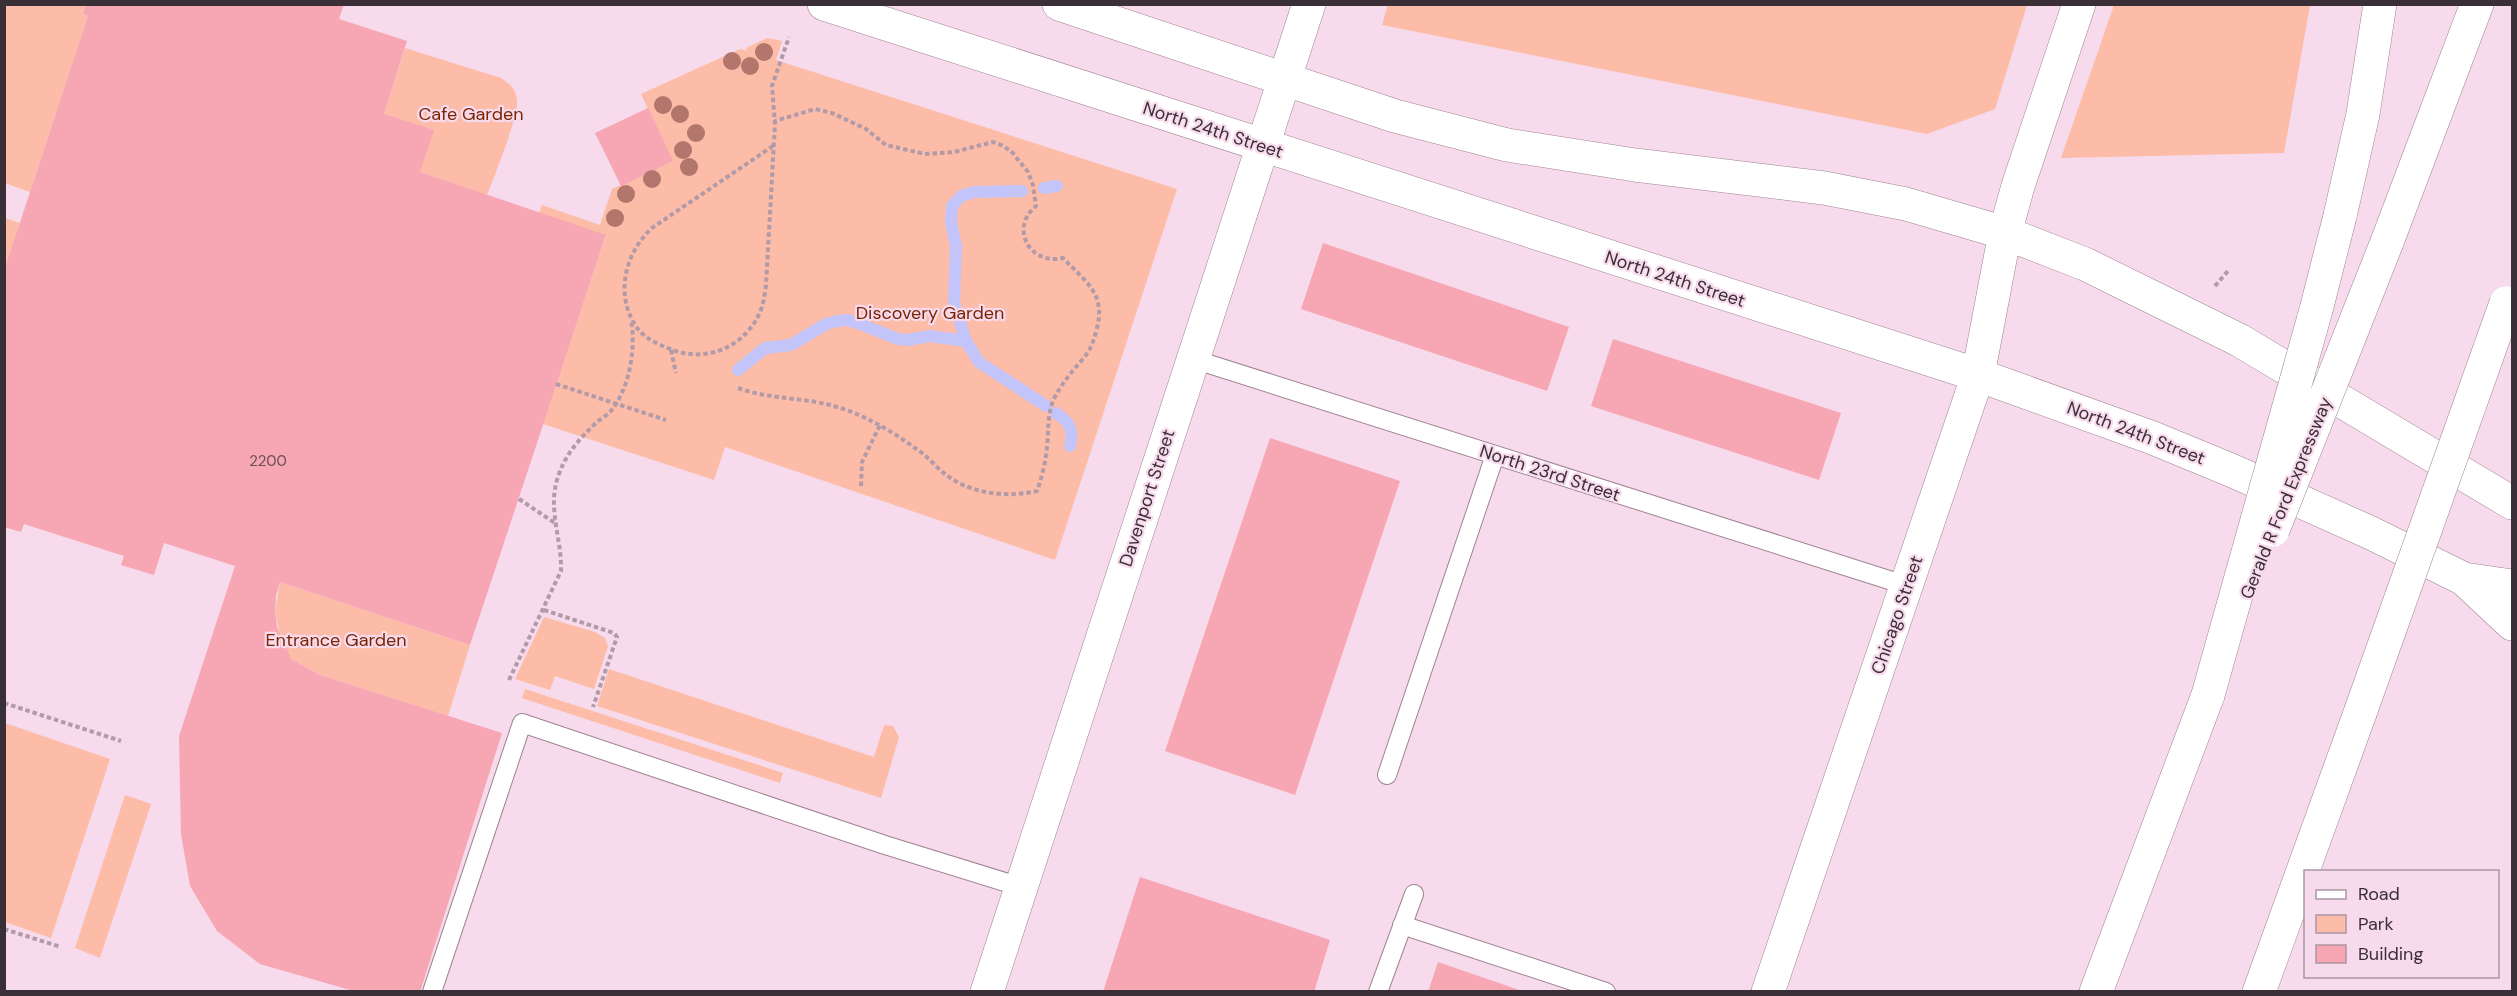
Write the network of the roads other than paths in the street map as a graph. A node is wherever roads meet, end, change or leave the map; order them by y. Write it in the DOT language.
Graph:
graph roads {
  1 [pos="824,4"];
  2 [pos="1059,4"];
  3 [pos="1309,4"];
  4 [pos="2079,4"];
  5 [pos="2380,4"];
  6 [pos="2477,4"];
  7 [pos="1285,79"];
  8 [pos="1262,145"];
  9 [pos="2005,233"];
  10 [pos="2509,295"];
  11 [pos="1193,359"];
  12 [pos="1978,375"];
  13 [pos="1495,455"];
  14 [pos="2512,502"];
  15 [pos="2464,579"];
  16 [pos="1908,586"];
  17 [pos="2512,586"];
  18 [pos="2512,624"];
  19 [pos="2208,695"];
  20 [pos="1387,775"];
  21 [pos="1021,887"];
  22 [pos="1414,894"];
  23 [pos="1402,925"];
  24 [pos="432,992"];
  25 [pos="987,992"];
  26 [pos="1378,992"];
  27 [pos="1606,992"];
  28 [pos="1768,992"];
  29 [pos="2096,992"];
  30 [pos="2259,992"];
  1 -- 8 [label="main road, North 24th Street"];
  2 -- 7 [label="main road"];
  3 -- 7 [label="main road, Davenport Street"];
  4 -- 9 [label="main road, Chicago Street"];
  5 -- 19 [label="main road, bridge"];
  6 -- 19 [label="main road, Gerald R Ford Expressway, bridge"];
  7 -- 8 [label="main road, Davenport Street"];
  7 -- 9 [label="main road"];
  8 -- 11 [label="main road, Davenport Street"];
  8 -- 12 [label="main road, North 24th Street"];
  9 -- 12 [label="main road, Chicago Street"];
  9 -- 14 [label="main road"];
  10 -- 30 [label="main road, bridge"];
  11 -- 13 [label="lane, North 23rd Street"];
  11 -- 21 [label="main road, Davenport Street"];
  12 -- 15 [label="main road, North 24th Street"];
  12 -- 16 [label="main road, Chicago Street"];
  13 -- 16 [label="lane, North 23rd Street"];
  13 -- 20 [label="lane"];
  15 -- 17 [label="main road, North 24th Street"];
  15 -- 18 [label="main road"];
  16 -- 28 [label="main road, Chicago Street"];
  19 -- 29 [label="main road, Gerald R Ford Expressway"];
  21 -- 24 [label="lane"];
  21 -- 25 [label="main road, Davenport Street"];
  22 -- 23 [label="lane"];
  23 -- 26 [label="lane"];
  23 -- 27 [label="lane"];
}
